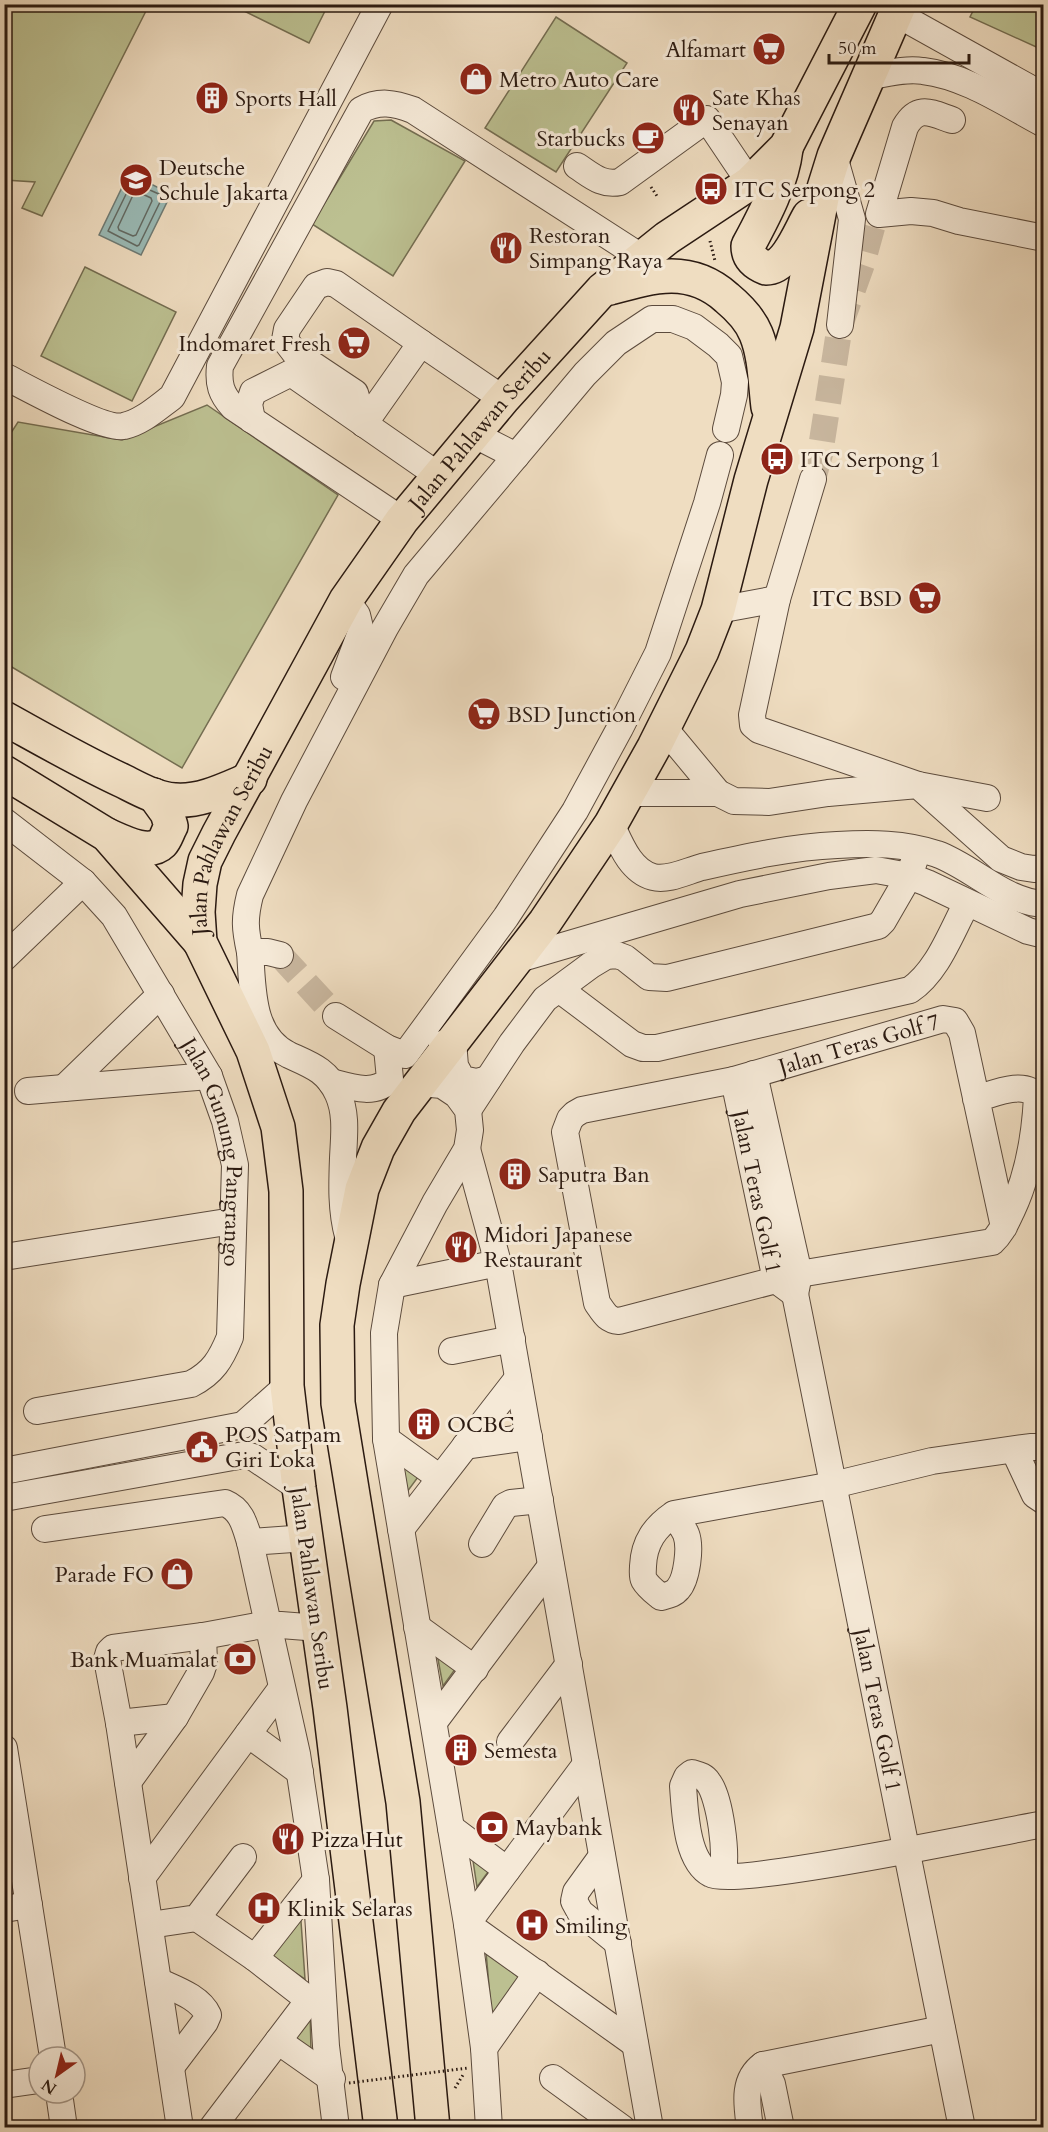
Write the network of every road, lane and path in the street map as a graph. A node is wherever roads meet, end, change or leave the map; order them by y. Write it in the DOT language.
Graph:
graph roads {
  1 [pos="380,4"];
  2 [pos="860,4"];
  3 [pos="897,9"];
  4 [pos="992,67"];
  5 [pos="867,77"];
  6 [pos="985,92"];
  7 [pos="1044,96"];
  8 [pos="952,120"];
  9 [pos="1044,124"];
  10 [pos="786,147"];
  11 [pos="834,156"];
  12 [pos="750,183"];
  13 [pos="824,188"];
  14 [pos="554,201"];
  15 [pos="1044,238"];
  16 [pos="642,257"];
  17 [pos="602,290"];
  18 [pos="840,325"];
  19 [pos="421,343"];
  20 [pos="4,376"];
  21 [pos="503,399"];
  22 [pos="252,420"];
  23 [pos="769,420"];
  24 [pos="364,424"];
  25 [pos="726,429"];
  26 [pos="473,434"];
  27 [pos="720,455"];
  28 [pos="516,456"];
  29 [pos="439,476"];
  30 [pos="816,490"];
  31 [pos="402,520"];
  32 [pos="777,599"];
  33 [pos="346,600"];
  34 [pos="718,610"];
  35 [pos="702,651"];
  36 [pos="658,653"];
  37 [pos="633,703"];
  38 [pos="4,718"];
  39 [pos="337,719"];
  40 [pos="668,721"];
  41 [pos="4,772"];
  42 [pos="250,779"];
  43 [pos="918,785"];
  44 [pos="629,793"];
  45 [pos="718,793"];
  46 [pos="154,795"];
  47 [pos="987,798"];
  48 [pos="4,821"];
  49 [pos="611,824"];
  50 [pos="107,835"];
  51 [pos="918,850"];
  52 [pos="1044,868"];
  53 [pos="909,876"];
  54 [pos="83,882"];
  55 [pos="967,903"];
  56 [pos="1044,904"];
  57 [pos="1044,935"];
  58 [pos="200,942"];
  59 [pos="250,952"];
  60 [pos="280,955"];
  61 [pos="4,958"];
  62 [pos="515,960"];
  63 [pos="559,989"];
  64 [pos="161,994"];
  65 [pos="336,1016"];
  66 [pos="453,1041"];
  67 [pos="404,1062"];
  68 [pos="209,1076"];
  69 [pos="744,1077"];
  70 [pos="488,1079"];
  71 [pos="331,1082"];
  72 [pos="64,1088"];
  73 [pos="28,1091"];
  74 [pos="976,1099"];
  75 [pos="468,1110"];
  76 [pos="467,1149"];
  77 [pos="233,1221"];
  78 [pos="1004,1227"];
  79 [pos="350,1245"];
  80 [pos="4,1257"];
  81 [pos="498,1263"];
  82 [pos="790,1283"];
  83 [pos="392,1285"];
  84 [pos="512,1339"];
  85 [pos="452,1351"];
  86 [pos="518,1378"];
  87 [pos="287,1386"];
  88 [pos="37,1411"];
  89 [pos="529,1437"];
  90 [pos="386,1439"];
  91 [pos="465,1446"];
  92 [pos="1044,1447"];
  93 [pos="1014,1450"];
  94 [pos="4,1471"];
  95 [pos="440,1478"];
  96 [pos="833,1485"];
  97 [pos="299,1488"];
  98 [pos="4,1498"];
  99 [pos="540,1500"];
  100 [pos="1044,1501"];
  101 [pos="674,1514"];
  102 [pos="45,1529"];
  103 [pos="401,1529"];
  104 [pos="306,1538"];
  105 [pos="250,1542"];
  106 [pos="482,1544"];
  107 [pos="551,1566"];
  108 [pos="262,1626"];
  109 [pos="417,1627"];
  110 [pos="319,1628"];
  111 [pos="203,1636"];
  112 [pos="569,1664"];
  113 [pos="475,1669"];
  114 [pos="281,1689"];
  115 [pos="175,1717"];
  116 [pos="434,1722"];
  117 [pos="119,1723"];
  118 [pos="248,1734"];
  119 [pos="510,1742"];
  120 [pos="4,1748"];
  121 [pos="586,1764"];
  122 [pos="300,1772"];
  123 [pos="128,1782"];
  124 [pos="1044,1824"];
  125 [pos="451,1828"];
  126 [pos="907,1849"];
  127 [pos="602,1856"];
  128 [pos="243,1857"];
  129 [pos="507,1870"];
  130 [pos="722,1875"];
  131 [pos="142,1878"];
  132 [pos="316,1880"];
  133 [pos="17,1907"];
  134 [pos="197,1918"];
  135 [pos="467,1924"];
  136 [pos="150,1925"];
  137 [pos="618,1943"];
  138 [pos="255,1958"];
  139 [pos="537,1973"];
  140 [pos="158,1981"];
  141 [pos="316,2000"];
  142 [pos="942,2029"];
  143 [pos="278,2041"];
  144 [pos="636,2044"];
  145 [pos="50,2045"];
  146 [pos="484,2048"];
  147 [pos="763,2065"];
  148 [pos="171,2067"];
  149 [pos="468,2068"];
  150 [pos="553,2078"];
  151 [pos="340,2081"];
  152 [pos="27,2082"];
  153 [pos="4,2085"];
  154 [pos="61,2105"];
  155 [pos="494,2123"];
  156 [pos="64,2127"];
  157 [pos="180,2127"];
  158 [pos="213,2127"];
  159 [pos="336,2127"];
  160 [pos="381,2127"];
  161 [pos="433,2127"];
  162 [pos="622,2127"];
  163 [pos="650,2127"];
  164 [pos="750,2127"];
  165 [pos="781,2127"];
  166 [pos="962,2127"];
  1 -- 20 [label="street"];
  2 -- 10 [label="main road, Jalan Pahlawan Seribu"];
  3 -- 4 [label="street"];
  3 -- 5 [label="main road"];
  4 -- 6 [label="street"];
  4 -- 7 [label="street"];
  5 -- 6 [label="street"];
  5 -- 11 [label="main road"];
  6 -- 9 [label="street"];
  8 -- 15 [label="street"];
  10 -- 12 [label="main road, Jalan Pahlawan Seribu"];
  10 -- 13 [label="main road"];
  11 -- 13 [label="main road"];
  11 -- 18 [label="street"];
  12 -- 14 [label="street"];
  12 -- 16 [label="main road, Jalan Pahlawan Seribu"];
  13 -- 23 [label="main road"];
  14 -- 16 [label="street"];
  14 -- 22 [label="street"];
  16 -- 17 [label="main road, Jalan Pahlawan Seribu"];
  17 -- 21 [label="main road, Jalan Pahlawan Seribu"];
  17 -- 23 [label="main road"];
  19 -- 21 [label="street"];
  19 -- 24 [label="street"];
  19 -- 24 [label="street"];
  21 -- 26 [label="main road, Jalan Pahlawan Seribu"];
  22 -- 24 [label="street"];
  22 -- 31 [label="street"];
  23 -- 34 [label="main road"];
  24 -- 29 [label="street"];
  25 -- 28 [label="street"];
  26 -- 28 [label="street"];
  26 -- 29 [label="main road, Jalan Pahlawan Seribu"];
  27 -- 36 [label="street"];
  28 -- 39 [label="street"];
  29 -- 31 [label="main road, Jalan Pahlawan Seribu"];
  30 -- 32 [label="street"];
  31 -- 33 [label="main road, Jalan Pahlawan Seribu"];
  32 -- 34 [label="street"];
  32 -- 43 [label="street"];
  33 -- 39 [label="street"];
  33 -- 42 [label="main road, Jalan Pahlawan Seribu"];
  34 -- 35 [label="main road"];
  35 -- 36 [label="street"];
  35 -- 40 [label="main road"];
  36 -- 37 [label="street"];
  37 -- 40 [label="street"];
  37 -- 67 [label="street"];
  38 -- 46 [label="main road"];
  39 -- 59 [label="street"];
  40 -- 44 [label="main road"];
  40 -- 45 [label="street"];
  41 -- 50 [label="main road"];
  42 -- 46 [label="main road"];
  42 -- 58 [label="main road, Jalan Pahlawan Seribu"];
  43 -- 45 [label="street"];
  43 -- 47 [label="street"];
  43 -- 52 [label="street"];
  44 -- 45 [label="street"];
  44 -- 49 [label="main road"];
  46 -- 50 [label="main road"];
  48 -- 54 [label="street, Jalan Gunung Pangrango"];
  49 -- 51 [label="street"];
  49 -- 62 [label="main road"];
  50 -- 58 [label="main road"];
  51 -- 53 [label="street"];
  51 -- 56 [label="street"];
  53 -- 55 [label="street"];
  53 -- 62 [label="street"];
  53 -- 63 [label="street"];
  54 -- 61 [label="street"];
  54 -- 64 [label="street, Jalan Gunung Pangrango"];
  55 -- 57 [label="street"];
  55 -- 63 [label="street"];
  58 -- 87 [label="main road, Jalan Pahlawan Seribu"];
  59 -- 60 [label="street"];
  59 -- 71 [label="street"];
  62 -- 66 [label="main road"];
  63 -- 70 [label="street"];
  64 -- 68 [label="street, Jalan Gunung Pangrango"];
  64 -- 72 [label="street"];
  65 -- 67 [label="street"];
  66 -- 67 [label="main road"];
  66 -- 70 [label="street"];
  67 -- 71 [label="street"];
  67 -- 75 [label="street"];
  67 -- 79 [label="main road"];
  68 -- 72 [label="street"];
  68 -- 77 [label="street, Jalan Gunung Pangrango"];
  69 -- 74 [label="street, Jalan Teras Golf 7"];
  69 -- 82 [label="street, Jalan Teras Golf 1"];
  69 -- 82 [label="street, Jalan Teras Golf 7"];
  70 -- 75 [label="street"];
  71 -- 79 [label="street"];
  72 -- 73 [label="street"];
  74 -- 78 [label="street, Jalan Teras Golf 7"];
  74 -- 78 [label="street"];
  75 -- 76 [label="street"];
  76 -- 81 [label="street"];
  76 -- 83 [label="street"];
  77 -- 80 [label="street"];
  77 -- 88 [label="street, Jalan Gunung Pangrango"];
  78 -- 82 [label="street"];
  79 -- 161 [label="main road"];
  81 -- 83 [label="street"];
  81 -- 84 [label="street"];
  82 -- 96 [label="street, Jalan Teras Golf 1"];
  83 -- 90 [label="street"];
  84 -- 85 [label="street"];
  84 -- 86 [label="street"];
  86 -- 89 [label="street"];
  86 -- 91 [label="street"];
  87 -- 94 [label="street"];
  87 -- 97 [label="main road, Jalan Pahlawan Seribu"];
  89 -- 91 [label="street"];
  89 -- 99 [label="street"];
  90 -- 95 [label="street"];
  90 -- 103 [label="street"];
  91 -- 95 [label="street"];
  92 -- 93 [label="street"];
  93 -- 96 [label="street"];
  93 -- 100 [label="street"];
  95 -- 103 [label="street"];
  96 -- 101 [label="street"];
  96 -- 126 [label="street, Jalan Teras Golf 1"];
  97 -- 98 [label="street"];
  97 -- 104 [label="main road, Jalan Pahlawan Seribu"];
  99 -- 106 [label="street"];
  99 -- 107 [label="street"];
  102 -- 105 [label="street"];
  103 -- 109 [label="street"];
  104 -- 105 [label="street"];
  104 -- 110 [label="main road, Jalan Pahlawan Seribu"];
  105 -- 108 [label="street"];
  107 -- 112 [label="street"];
  107 -- 113 [label="street"];
  108 -- 110 [label="street"];
  108 -- 111 [label="street"];
  108 -- 114 [label="street"];
  109 -- 113 [label="street"];
  109 -- 116 [label="street"];
  110 -- 160 [label="main road, Jalan Pahlawan Seribu"];
  111 -- 115 [label="street"];
  111 -- 117 [label="street"];
  112 -- 119 [label="street"];
  112 -- 121 [label="street"];
  113 -- 116 [label="street"];
  114 -- 118 [label="street"];
  114 -- 122 [label="street"];
  115 -- 117 [label="street"];
  115 -- 123 [label="street"];
  116 -- 125 [label="street"];
  117 -- 123 [label="street"];
  118 -- 122 [label="street"];
  118 -- 131 [label="street"];
  120 -- 133 [label="street"];
  121 -- 127 [label="street"];
  121 -- 129 [label="street"];
  122 -- 132 [label="street"];
  123 -- 131 [label="street"];
  124 -- 126 [label="street"];
  125 -- 129 [label="street"];
  125 -- 135 [label="street"];
  126 -- 130 [label="street"];
  126 -- 142 [label="street, Jalan Teras Golf 1"];
  127 -- 137 [label="street"];
  127 -- 137 [label="street"];
  128 -- 134 [label="street"];
  129 -- 135 [label="street"];
  131 -- 136 [label="street"];
  132 -- 138 [label="street"];
  132 -- 141 [label="street"];
  133 -- 145 [label="street"];
  134 -- 136 [label="street"];
  134 -- 138 [label="street"];
  135 -- 139 [label="street"];
  135 -- 146 [label="street"];
  136 -- 140 [label="street"];
  137 -- 144 [label="street"];
  138 -- 141 [label="street"];
  139 -- 144 [label="street"];
  139 -- 146 [label="street"];
  140 -- 148 [label="street"];
  140 -- 148 [label="street"];
  141 -- 143 [label="street"];
  141 -- 151 [label="street"];
  142 -- 147 [label="street"];
  142 -- 166 [label="street, Jalan Teras Golf 1"];
  143 -- 151 [label="street"];
  143 -- 158 [label="street"];
  144 -- 163 [label="street"];
  146 -- 155 [label="street"];
  147 -- 164 [label="street"];
  147 -- 165 [label="street"];
  148 -- 157 [label="street"];
  149 -- 151 [label="path, bridge"];
  150 -- 162 [label="street"];
  151 -- 159 [label="street"];
  152 -- 153 [label="street"];
  154 -- 156 [label="street"];
}
